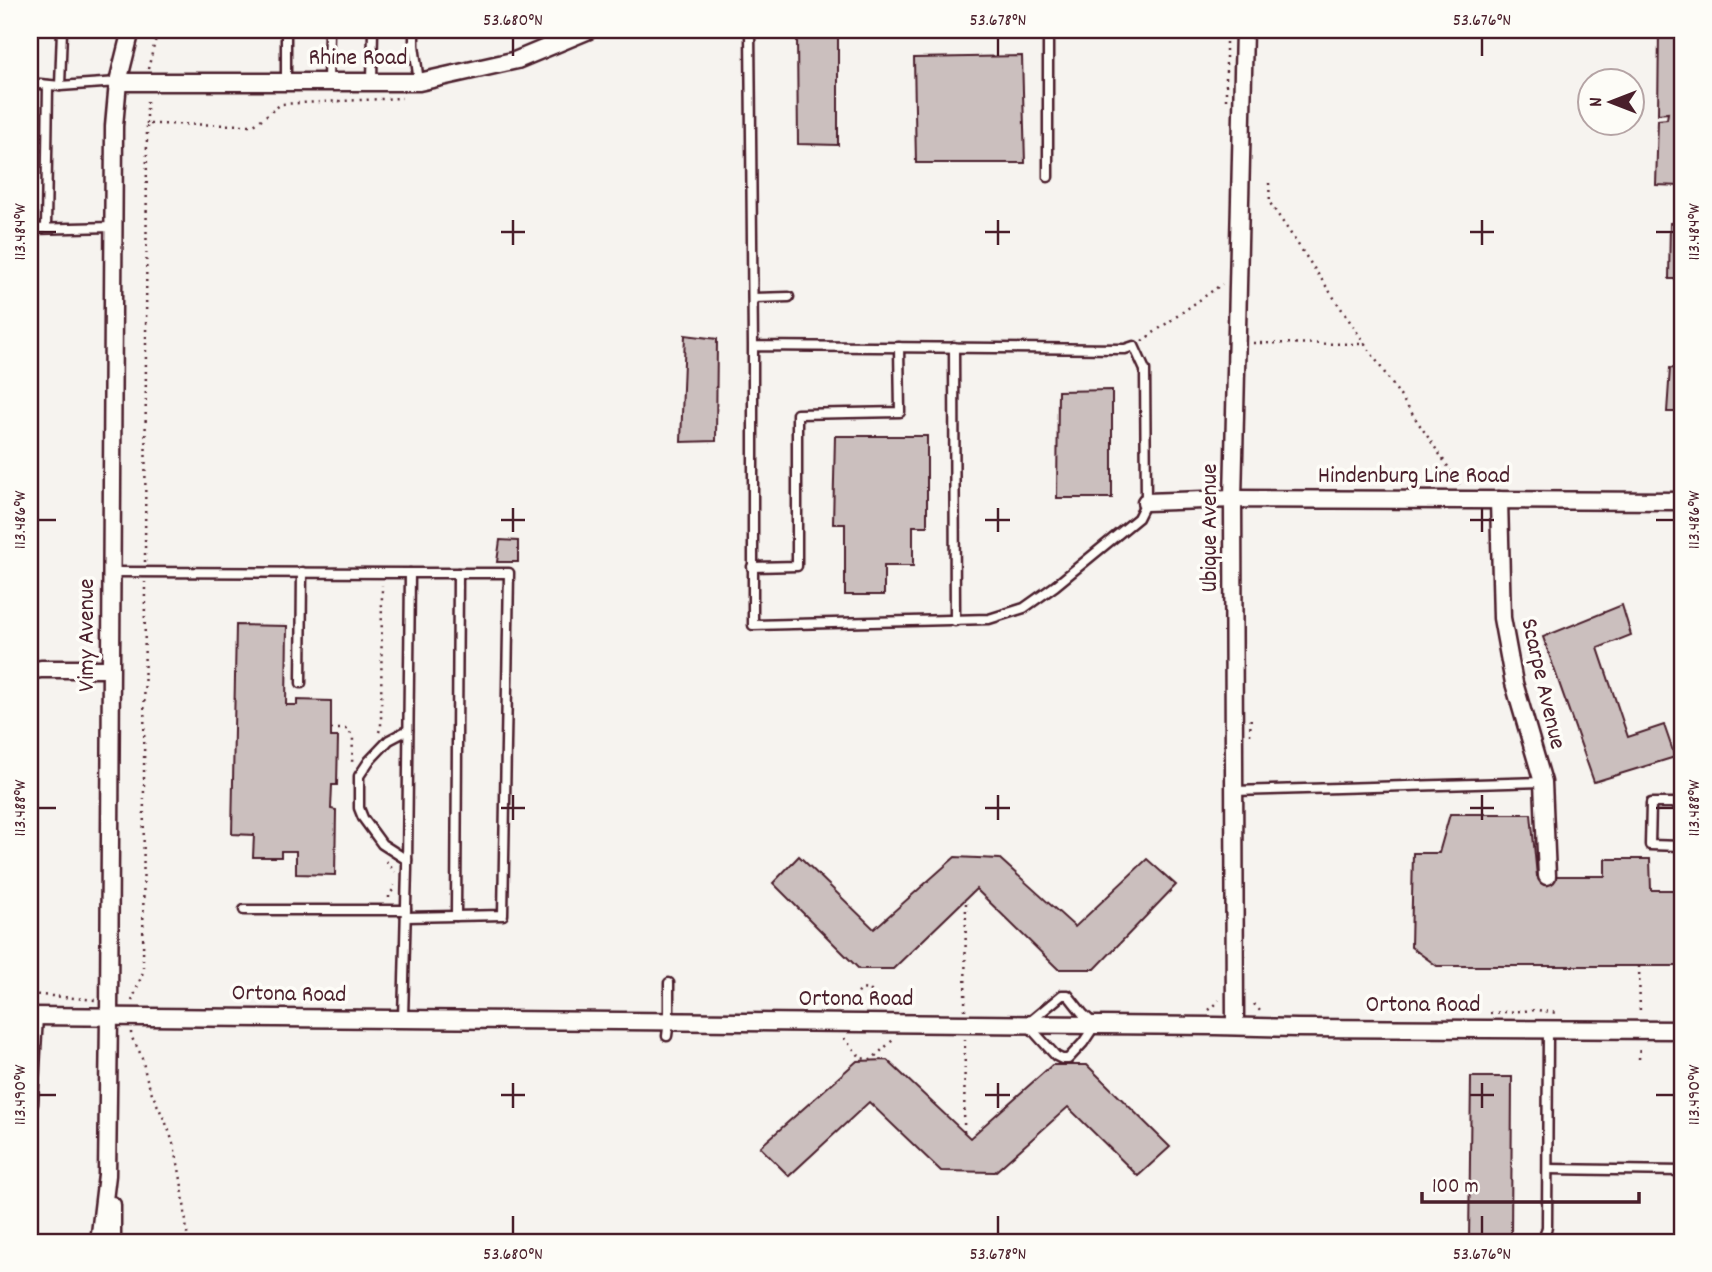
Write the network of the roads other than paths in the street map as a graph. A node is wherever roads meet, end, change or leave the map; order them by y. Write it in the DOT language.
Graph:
graph roads {
  1 [pos="62,30"];
  2 [pos="131,30"];
  3 [pos="286,30"];
  4 [pos="329,30"];
  5 [pos="373,30"];
  6 [pos="414,30"];
  7 [pos="750,30"];
  8 [pos="1048,30"];
  9 [pos="1244,30"];
  10 [pos="596,32"];
  11 [pos="118,82"];
  12 [pos="286,82"];
  13 [pos="328,82"];
  14 [pos="372,82"];
  15 [pos="30,83"];
  16 [pos="48,85"];
  17 [pos="60,86"];
  18 [pos="416,89"];
  19 [pos="1048,177"];
  20 [pos="113,227"];
  21 [pos="46,228"];
  22 [pos="30,229"];
  23 [pos="789,297"];
  24 [pos="753,298"];
  25 [pos="753,346"];
  26 [pos="899,347"];
  27 [pos="954,347"];
  28 [pos="1233,499"];
  29 [pos="1499,500"];
  30 [pos="1682,500"];
  31 [pos="1146,502"];
  32 [pos="752,567"];
  33 [pos="111,572"];
  34 [pos="302,572"];
  35 [pos="410,573"];
  36 [pos="458,573"];
  37 [pos="955,621"];
  38 [pos="110,669"];
  39 [pos="30,671"];
  40 [pos="301,683"];
  41 [pos="408,730"];
  42 [pos="1543,782"];
  43 [pos="1233,791"];
  44 [pos="1682,803"];
  45 [pos="1682,846"];
  46 [pos="407,860"];
  47 [pos="1547,876"];
  48 [pos="244,910"];
  49 [pos="406,913"];
  50 [pos="456,916"];
  51 [pos="669,983"];
  52 [pos="109,1008"];
  53 [pos="34,1016"];
  54 [pos="403,1018"];
  55 [pos="1027,1024"];
  56 [pos="1095,1025"];
  57 [pos="1235,1026"];
  58 [pos="668,1029"];
  59 [pos="1548,1029"];
  60 [pos="1682,1030"];
  61 [pos="30,1104"];
  62 [pos="1548,1169"];
  63 [pos="1682,1171"];
  64 [pos="107,1175"];
  65 [pos="99,1242"];
  66 [pos="112,1242"];
  67 [pos="1543,1242"];
  1 -- 17 [label="lane"];
  2 -- 11 [label="street, Vimy Avenue"];
  3 -- 12 [label="lane"];
  4 -- 13 [label="lane"];
  5 -- 14 [label="lane"];
  6 -- 18 [label="lane"];
  7 -- 24 [label="lane"];
  8 -- 19 [label="lane"];
  9 -- 28 [label="street, Ubique Avenue"];
  10 -- 18 [label="street, Rhine Road"];
  11 -- 12 [label="street, Rhine Road"];
  11 -- 17 [label="lane"];
  11 -- 20 [label="street, Vimy Avenue"];
  12 -- 13 [label="street, Rhine Road"];
  13 -- 14 [label="street, Rhine Road"];
  14 -- 18 [label="street, Rhine Road"];
  15 -- 16 [label="lane"];
  16 -- 17 [label="lane"];
  16 -- 21 [label="lane"];
  20 -- 21 [label="lane"];
  20 -- 33 [label="street, Vimy Avenue"];
  21 -- 22 [label="lane"];
  23 -- 24 [label="lane"];
  24 -- 25 [label="lane"];
  25 -- 26 [label="lane"];
  25 -- 32 [label="lane"];
  26 -- 27 [label="lane"];
  26 -- 32 [label="lane"];
  27 -- 31 [label="lane"];
  27 -- 37 [label="lane"];
  28 -- 29 [label="street, Hindenburg Line Road"];
  28 -- 31 [label="street, Hindenburg Line Road"];
  28 -- 43 [label="street, Ubique Avenue"];
  29 -- 30 [label="street, Hindenburg Line Road"];
  29 -- 42 [label="street, Scarpe Avenue"];
  31 -- 37 [label="lane"];
  32 -- 37 [label="lane"];
  33 -- 34 [label="lane"];
  33 -- 38 [label="street, Vimy Avenue"];
  34 -- 35 [label="lane"];
  34 -- 40 [label="lane"];
  35 -- 36 [label="lane"];
  35 -- 41 [label="lane"];
  36 -- 50 [label="lane"];
  36 -- 50 [label="lane"];
  38 -- 39 [label="street"];
  38 -- 52 [label="street, Vimy Avenue"];
  41 -- 46 [label="lane"];
  41 -- 46 [label="lane"];
  42 -- 43 [label="lane"];
  42 -- 47 [label="street, Scarpe Avenue"];
  43 -- 57 [label="street, Ubique Avenue"];
  44 -- 45 [label="lane"];
  46 -- 49 [label="lane"];
  48 -- 49 [label="lane"];
  49 -- 50 [label="lane"];
  49 -- 54 [label="lane"];
  51 -- 58 [label="lane"];
  52 -- 53 [label="street, Ortona Road"];
  52 -- 54 [label="street, Ortona Road"];
  52 -- 64 [label="street, Vimy Avenue"];
  53 -- 61 [label="lane"];
  54 -- 58 [label="street, Ortona Road"];
  55 -- 56 [label="street, Ortona Road"];
  55 -- 56 [label="lane"];
  55 -- 56 [label="lane"];
  55 -- 58 [label="street, Ortona Road"];
  56 -- 57 [label="street, Ortona Road"];
  57 -- 59 [label="street, Ortona Road"];
  59 -- 60 [label="street, Ortona Road"];
  59 -- 62 [label="lane"];
  62 -- 63 [label="lane"];
  62 -- 67 [label="lane"];
  64 -- 65 [label="street, Vimy Avenue"];
  64 -- 66 [label="street"];
}
